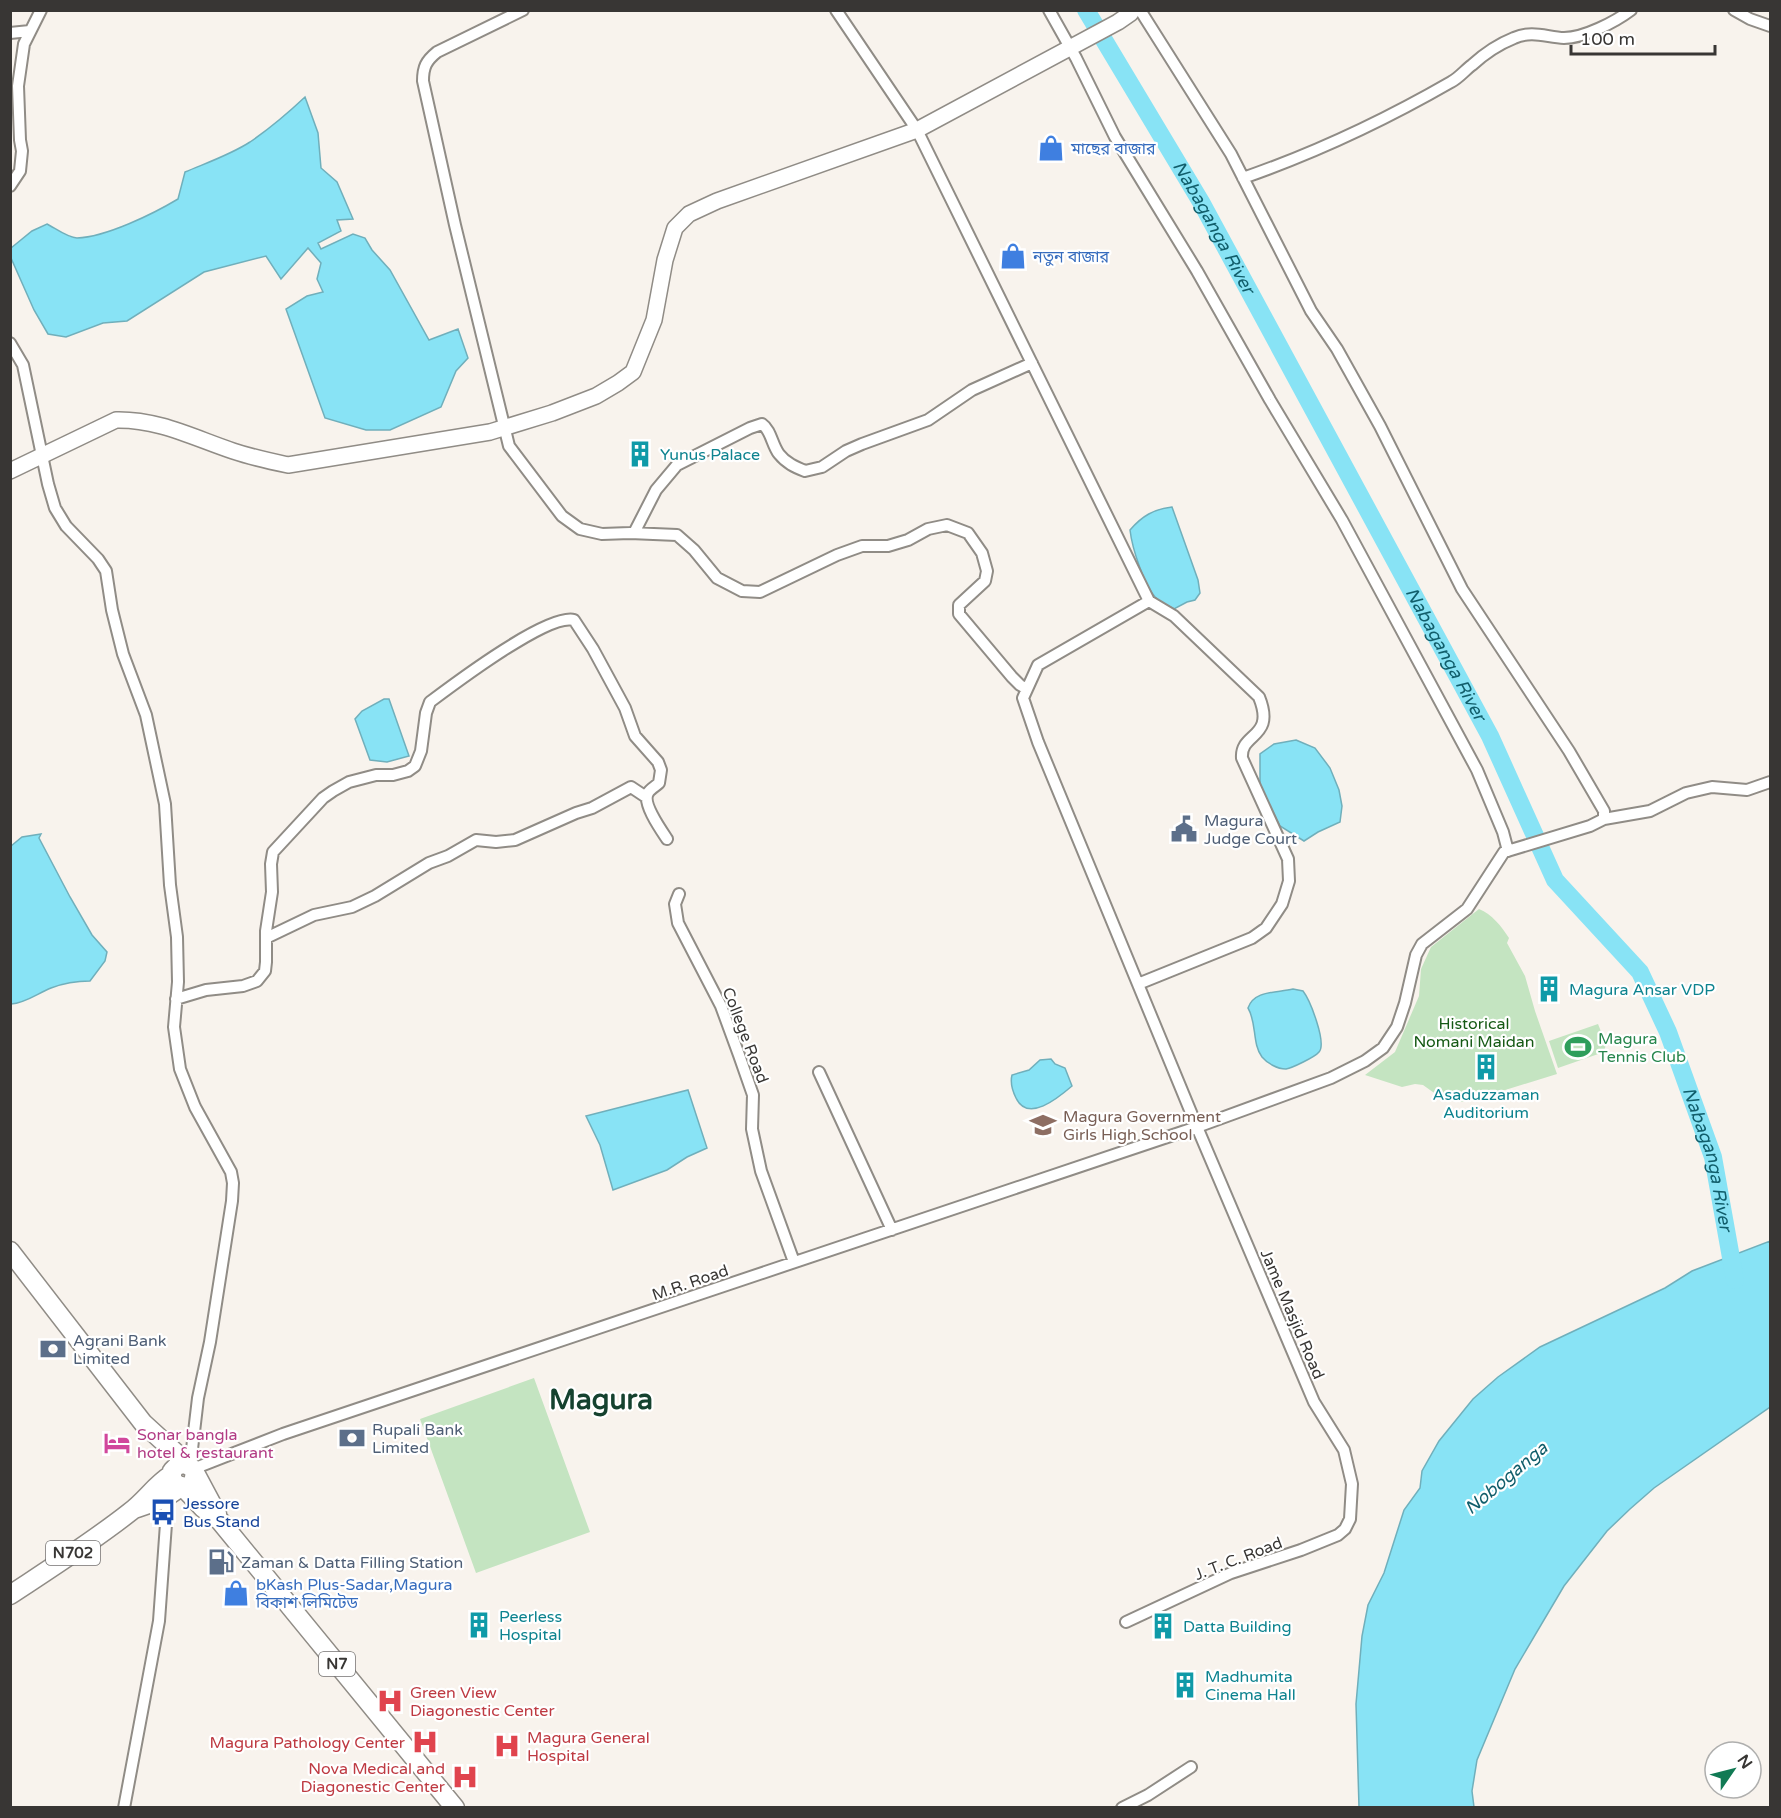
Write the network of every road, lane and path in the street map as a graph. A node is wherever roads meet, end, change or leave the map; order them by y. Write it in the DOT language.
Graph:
graph roads {
  1 [pos="41,10"];
  2 [pos="524,10"];
  3 [pos="836,10"];
  4 [pos="1049,10"];
  5 [pos="1132,10"];
  6 [pos="1140,10"];
  7 [pos="1631,10"];
  8 [pos="1734,10"];
  9 [pos="1770,26"];
  10 [pos="30,31"];
  11 [pos="10,33"];
  12 [pos="1075,45"];
  13 [pos="917,130"];
  14 [pos="1243,178"];
  15 [pos="10,186"];
  16 [pos="10,343"];
  17 [pos="1032,363"];
  18 [pos="504,428"];
  19 [pos="42,455"];
  20 [pos="10,471"];
  21 [pos="634,533"];
  22 [pos="1149,601"];
  23 [pos="1027,689"];
  24 [pos="1770,782"];
  25 [pos="646,797"];
  26 [pos="1604,819"];
  27 [pos="667,839"];
  28 [pos="1506,852"];
  29 [pos="679,894"];
  30 [pos="266,938"];
  31 [pos="1138,984"];
  32 [pos="176,999"];
  33 [pos="819,1072"];
  34 [pos="1197,1127"];
  35 [pos="892,1230"];
  36 [pos="10,1251"];
  37 [pos="794,1262"];
  38 [pos="182,1478"];
  39 [pos="1351,1513"];
  40 [pos="10,1594"];
  41 [pos="1126,1622"];
  42 [pos="1191,1767"];
  43 [pos="124,1808"];
  44 [pos="454,1808"];
  45 [pos="1122,1808"];
  1 -- 10 [label="street"];
  2 -- 18 [label="street"];
  3 -- 13 [label="street"];
  4 -- 12 [label="street"];
  5 -- 12 [label="main road"];
  6 -- 14 [label="street"];
  7 -- 14 [label="street"];
  8 -- 9 [label="street"];
  10 -- 11 [label="street"];
  10 -- 15 [label="street"];
  12 -- 13 [label="main road"];
  12 -- 28 [label="street"];
  13 -- 17 [label="street"];
  13 -- 18 [label="main road"];
  14 -- 26 [label="street"];
  16 -- 19 [label="street"];
  17 -- 21 [label="street"];
  17 -- 22 [label="street"];
  18 -- 19 [label="main road"];
  18 -- 21 [label="street"];
  19 -- 20 [label="main road"];
  19 -- 32 [label="street"];
  21 -- 23 [label="street"];
  22 -- 23 [label="street"];
  22 -- 31 [label="street"];
  23 -- 31 [label="street, Jame Masjid Road"];
  24 -- 26 [label="street"];
  25 -- 27 [label="street"];
  25 -- 30 [label="street"];
  25 -- 30 [label="street"];
  26 -- 28 [label="street"];
  28 -- 34 [label="street, M.R. Road"];
  29 -- 37 [label="street, College Road"];
  30 -- 32 [label="street"];
  31 -- 34 [label="street, Jame Masjid Road"];
  32 -- 38 [label="street"];
  33 -- 35 [label="street"];
  34 -- 35 [label="street, M.R. Road"];
  34 -- 39 [label="street, Jame Masjid Road"];
  35 -- 37 [label="street, M.R. Road"];
  36 -- 38 [label="highway, N7"];
  37 -- 38 [label="street, M.R. Road"];
  38 -- 40 [label="highway, N702"];
  38 -- 43 [label="street"];
  38 -- 44 [label="highway, N7"];
  39 -- 41 [label="street, J. T. C. Road"];
  42 -- 45 [label="street"];
}
